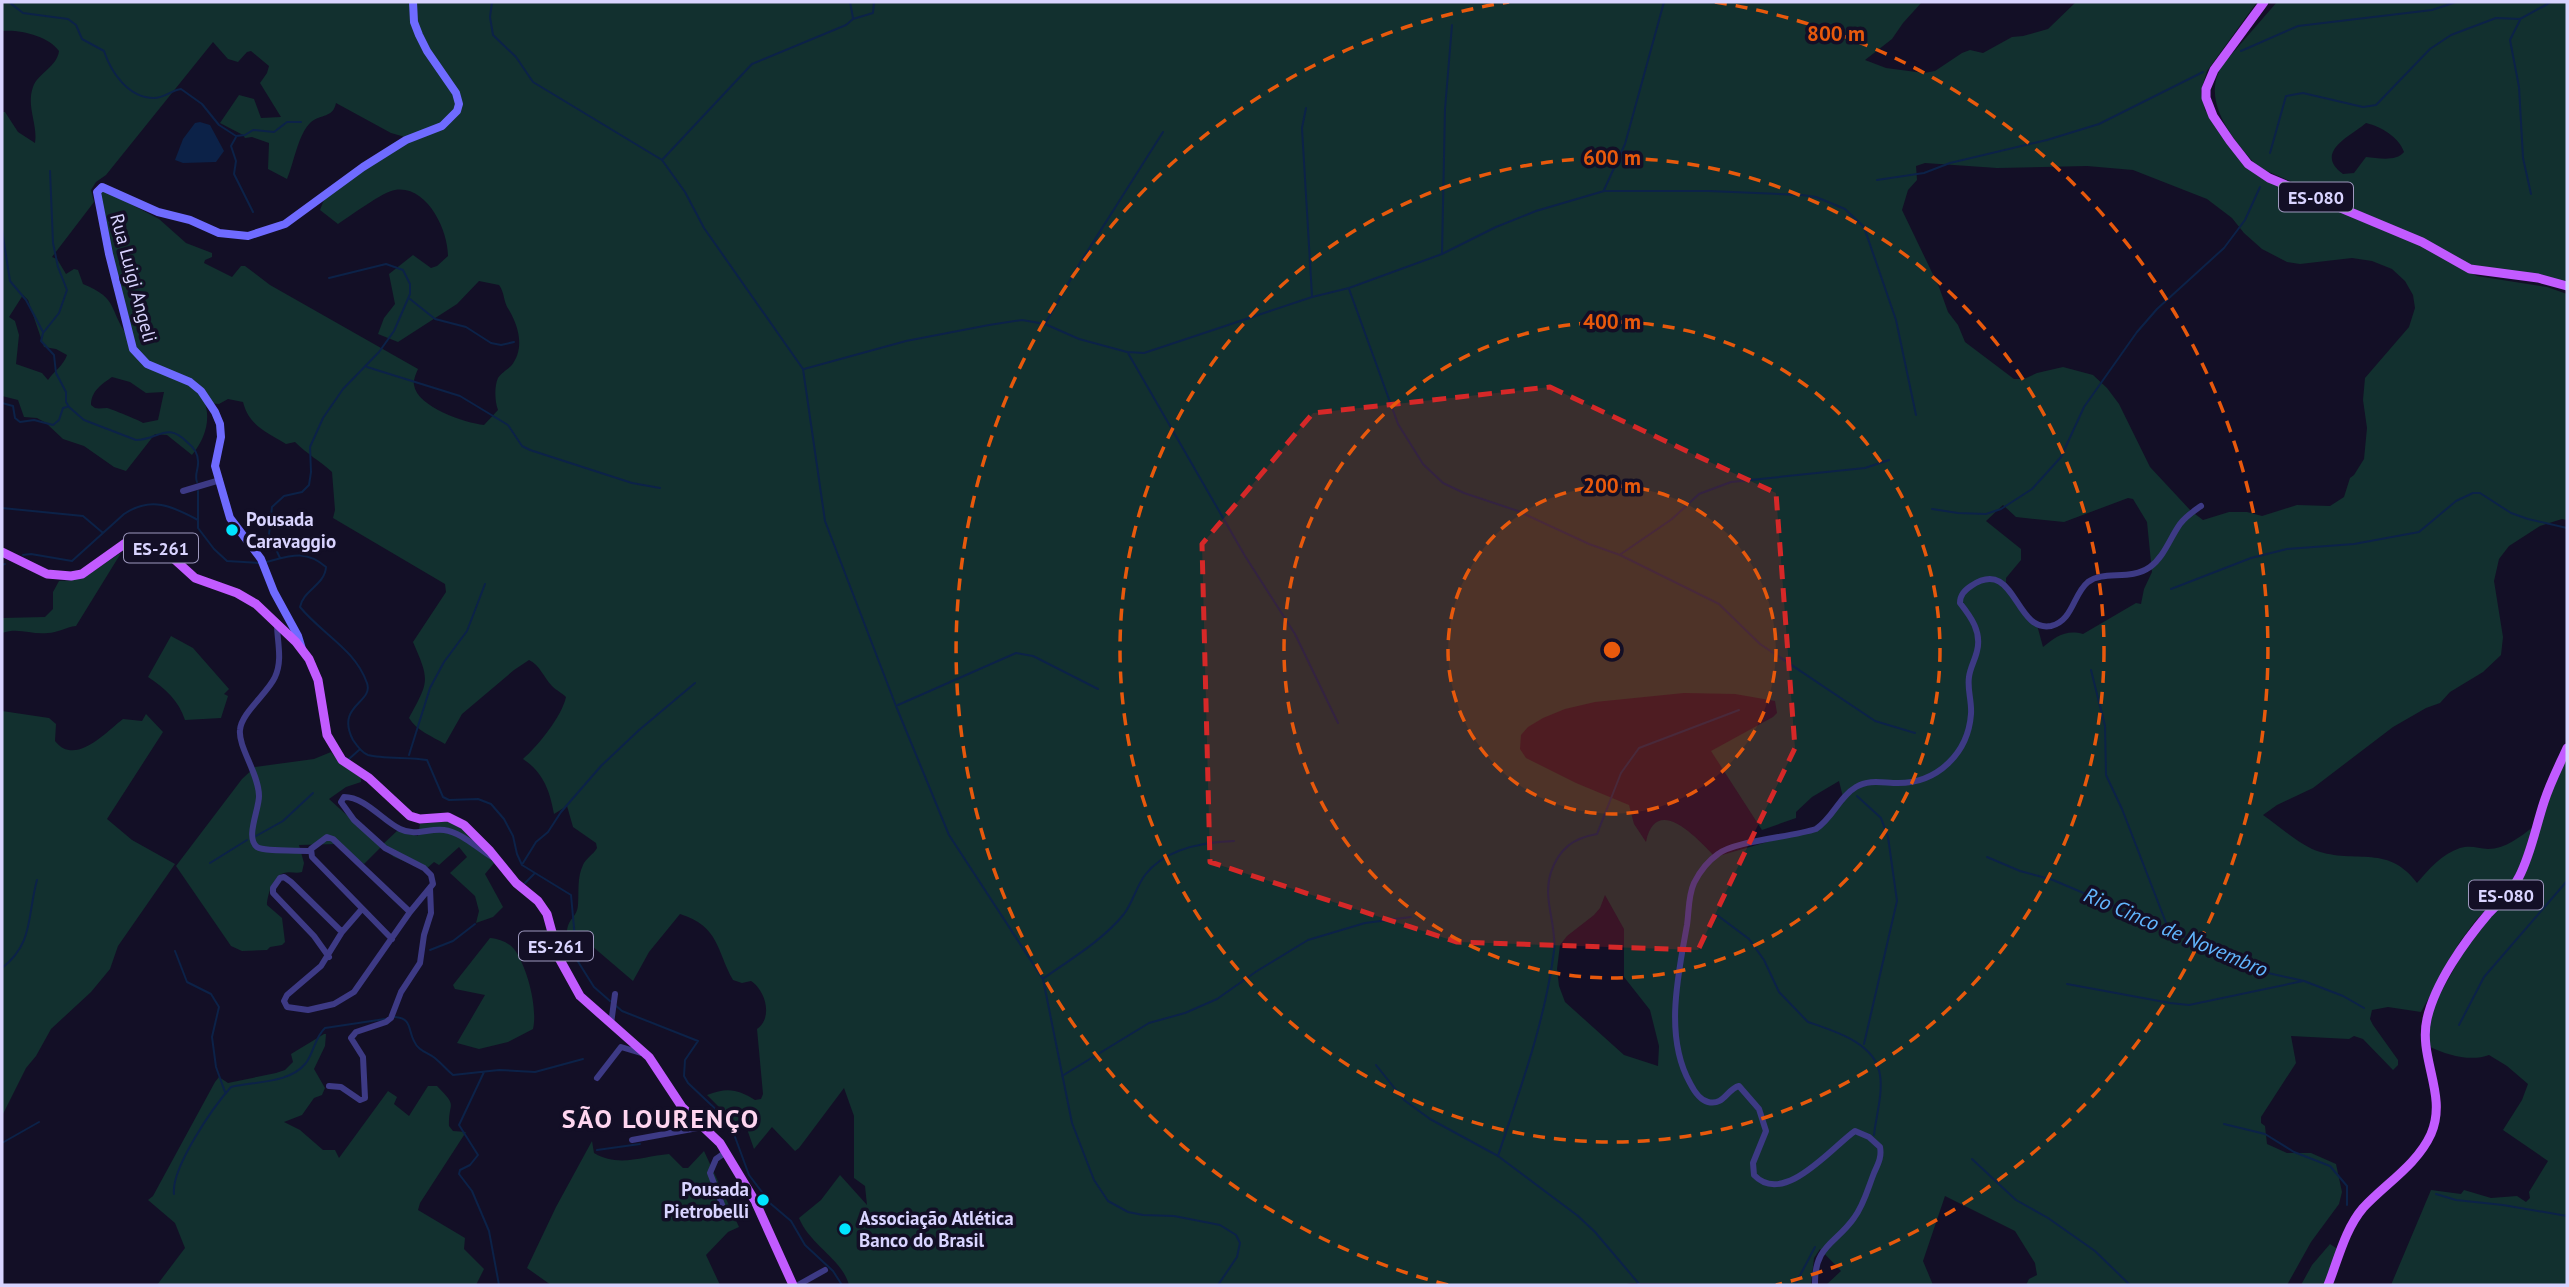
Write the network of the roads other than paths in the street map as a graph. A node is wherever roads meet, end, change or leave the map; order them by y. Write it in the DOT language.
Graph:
graph roads {
  1 [pos="413,2"];
  2 [pos="2264,2"];
  3 [pos="2567,286"];
  4 [pos="220,480"];
  5 [pos="183,491"];
  6 [pos="2201,506"];
  7 [pos="2,552"];
  8 [pos="277,624"];
  9 [pos="302,649"];
  10 [pos="2567,748"];
  11 [pos="310,851"];
  12 [pos="496,859"];
  13 [pos="430,888"];
  14 [pos="361,909"];
  15 [pos="410,912"];
  16 [pos="342,932"];
  17 [pos="392,939"];
  18 [pos="328,957"];
  19 [pos="615,997"];
  20 [pos="611,1024"];
  21 [pos="649,1057"];
  22 [pos="597,1078"];
  23 [pos="329,1086"];
  24 [pos="705,1127"];
  25 [pos="632,1140"];
  26 [pos="726,1153"];
  27 [pos="726,1215"];
  28 [pos="825,1270"];
  29 [pos="795,1285"];
  30 [pos="1815,1285"];
  31 [pos="2328,1285"];
  1 -- 4 [label="street, Rua Luigi Angeli"];
  2 -- 3 [label="main road, ES-080"];
  4 -- 5 [label="street"];
  4 -- 9 [label="street, Rua Luigi Angeli"];
  6 -- 30 [label="street"];
  7 -- 8 [label="main road, ES-261"];
  8 -- 9 [label="main road, ES-261"];
  8 -- 11 [label="street"];
  9 -- 12 [label="main road, ES-261"];
  10 -- 31 [label="main road, ES-080"];
  11 -- 14 [label="street"];
  11 -- 15 [label="street"];
  12 -- 13 [label="street"];
  12 -- 20 [label="main road, ES-261"];
  13 -- 15 [label="street"];
  13 -- 23 [label="street"];
  14 -- 16 [label="street"];
  14 -- 17 [label="street"];
  15 -- 17 [label="street"];
  16 -- 18 [label="street"];
  16 -- 18 [label="street"];
  17 -- 18 [label="street"];
  19 -- 20 [label="street"];
  20 -- 21 [label="main road, ES-261"];
  21 -- 22 [label="street"];
  21 -- 24 [label="main road, ES-261"];
  24 -- 25 [label="street"];
  24 -- 26 [label="main road, ES-261"];
  26 -- 27 [label="street"];
  26 -- 29 [label="main road, ES-261"];
  28 -- 29 [label="street"];
}
